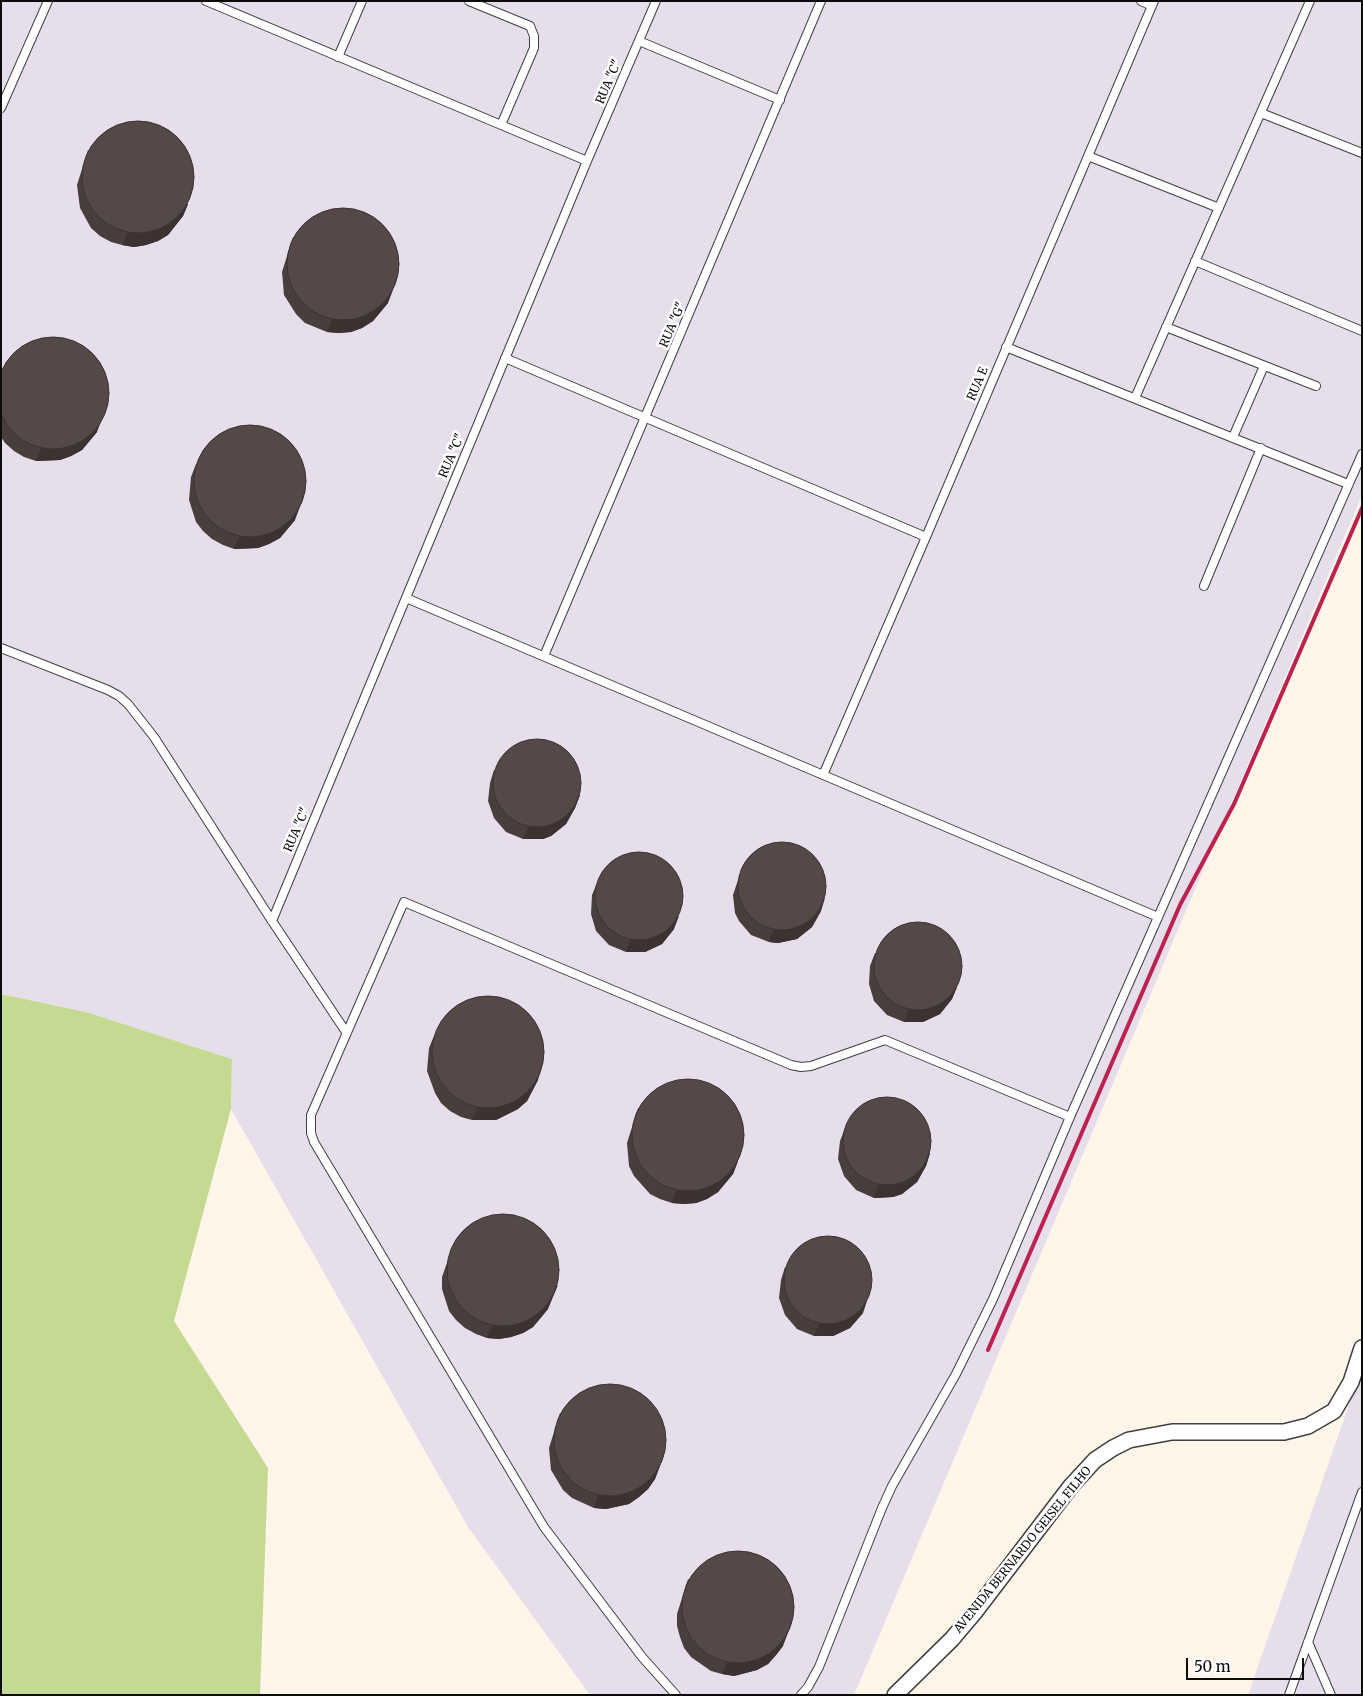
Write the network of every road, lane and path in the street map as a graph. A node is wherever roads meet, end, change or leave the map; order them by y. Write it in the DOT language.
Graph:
graph roads {
  1 [pos="48,1"];
  2 [pos="206,1"];
  3 [pos="362,1"];
  4 [pos="469,1"];
  5 [pos="656,1"];
  6 [pos="821,1"];
  7 [pos="1140,1"];
  8 [pos="1310,1"];
  9 [pos="1153,4"];
  10 [pos="639,41"];
  11 [pos="338,57"];
  12 [pos="780,100"];
  13 [pos="1,108"];
  14 [pos="1261,113"];
  15 [pos="501,125"];
  16 [pos="1362,153"];
  17 [pos="1088,156"];
  18 [pos="587,161"];
  19 [pos="1219,208"];
  20 [pos="1195,261"];
  21 [pos="1166,326"];
  22 [pos="1362,331"];
  23 [pos="1006,347"];
  24 [pos="505,358"];
  25 [pos="1264,366"];
  26 [pos="1316,386"];
  27 [pos="1135,398"];
  28 [pos="645,418"];
  29 [pos="1233,438"];
  30 [pos="1261,448"];
  31 [pos="1362,454"];
  32 [pos="1348,484"];
  33 [pos="926,537"];
  34 [pos="1204,586"];
  35 [pos="406,598"];
  36 [pos="1,648"];
  37 [pos="544,656"];
  38 [pos="823,774"];
  39 [pos="1158,917"];
  40 [pos="272,920"];
  41 [pos="346,1032"];
  42 [pos="1070,1117"];
  43 [pos="1362,1348"];
  44 [pos="1362,1492"];
  45 [pos="1308,1642"];
  46 [pos="676,1695"];
  47 [pos="801,1695"];
  48 [pos="895,1695"];
  49 [pos="1289,1695"];
  50 [pos="1331,1695"];
  1 -- 13 [label="lane"];
  2 -- 11 [label="lane"];
  3 -- 11 [label="lane"];
  4 -- 15 [label="lane"];
  5 -- 10 [label="lane, RUA \"C\""];
  6 -- 12 [label="lane, RUA \"G\""];
  7 -- 9 [label="lane"];
  8 -- 14 [label="lane"];
  9 -- 17 [label="lane, RUA E"];
  10 -- 12 [label="lane"];
  10 -- 18 [label="lane, RUA \"C\""];
  11 -- 15 [label="lane"];
  12 -- 28 [label="lane, RUA \"G\""];
  14 -- 16 [label="lane"];
  14 -- 19 [label="lane"];
  15 -- 18 [label="lane"];
  17 -- 19 [label="lane"];
  17 -- 23 [label="lane, RUA E"];
  18 -- 24 [label="lane, RUA \"C\""];
  19 -- 20 [label="lane"];
  20 -- 21 [label="lane"];
  20 -- 22 [label="lane"];
  21 -- 25 [label="lane"];
  21 -- 27 [label="lane"];
  23 -- 27 [label="lane"];
  23 -- 33 [label="lane, RUA E"];
  24 -- 28 [label="lane"];
  24 -- 35 [label="lane, RUA \"C\""];
  25 -- 26 [label="lane"];
  25 -- 29 [label="lane"];
  27 -- 29 [label="lane"];
  28 -- 33 [label="lane"];
  28 -- 37 [label="lane, RUA \"G\""];
  29 -- 30 [label="lane"];
  30 -- 32 [label="lane"];
  30 -- 34 [label="lane"];
  31 -- 32 [label="lane"];
  32 -- 39 [label="lane"];
  33 -- 38 [label="lane, RUA E"];
  35 -- 37 [label="lane"];
  35 -- 40 [label="lane, RUA \"C\""];
  36 -- 40 [label="lane"];
  37 -- 38 [label="lane"];
  38 -- 39 [label="lane"];
  39 -- 42 [label="lane"];
  40 -- 41 [label="lane"];
  41 -- 42 [label="lane"];
  41 -- 46 [label="lane"];
  42 -- 47 [label="lane"];
  43 -- 48 [label="street, AVENIDA BERNARDO GEISEL FILHO"];
  44 -- 45 [label="lane"];
  45 -- 49 [label="lane"];
  45 -- 50 [label="lane"];
}
